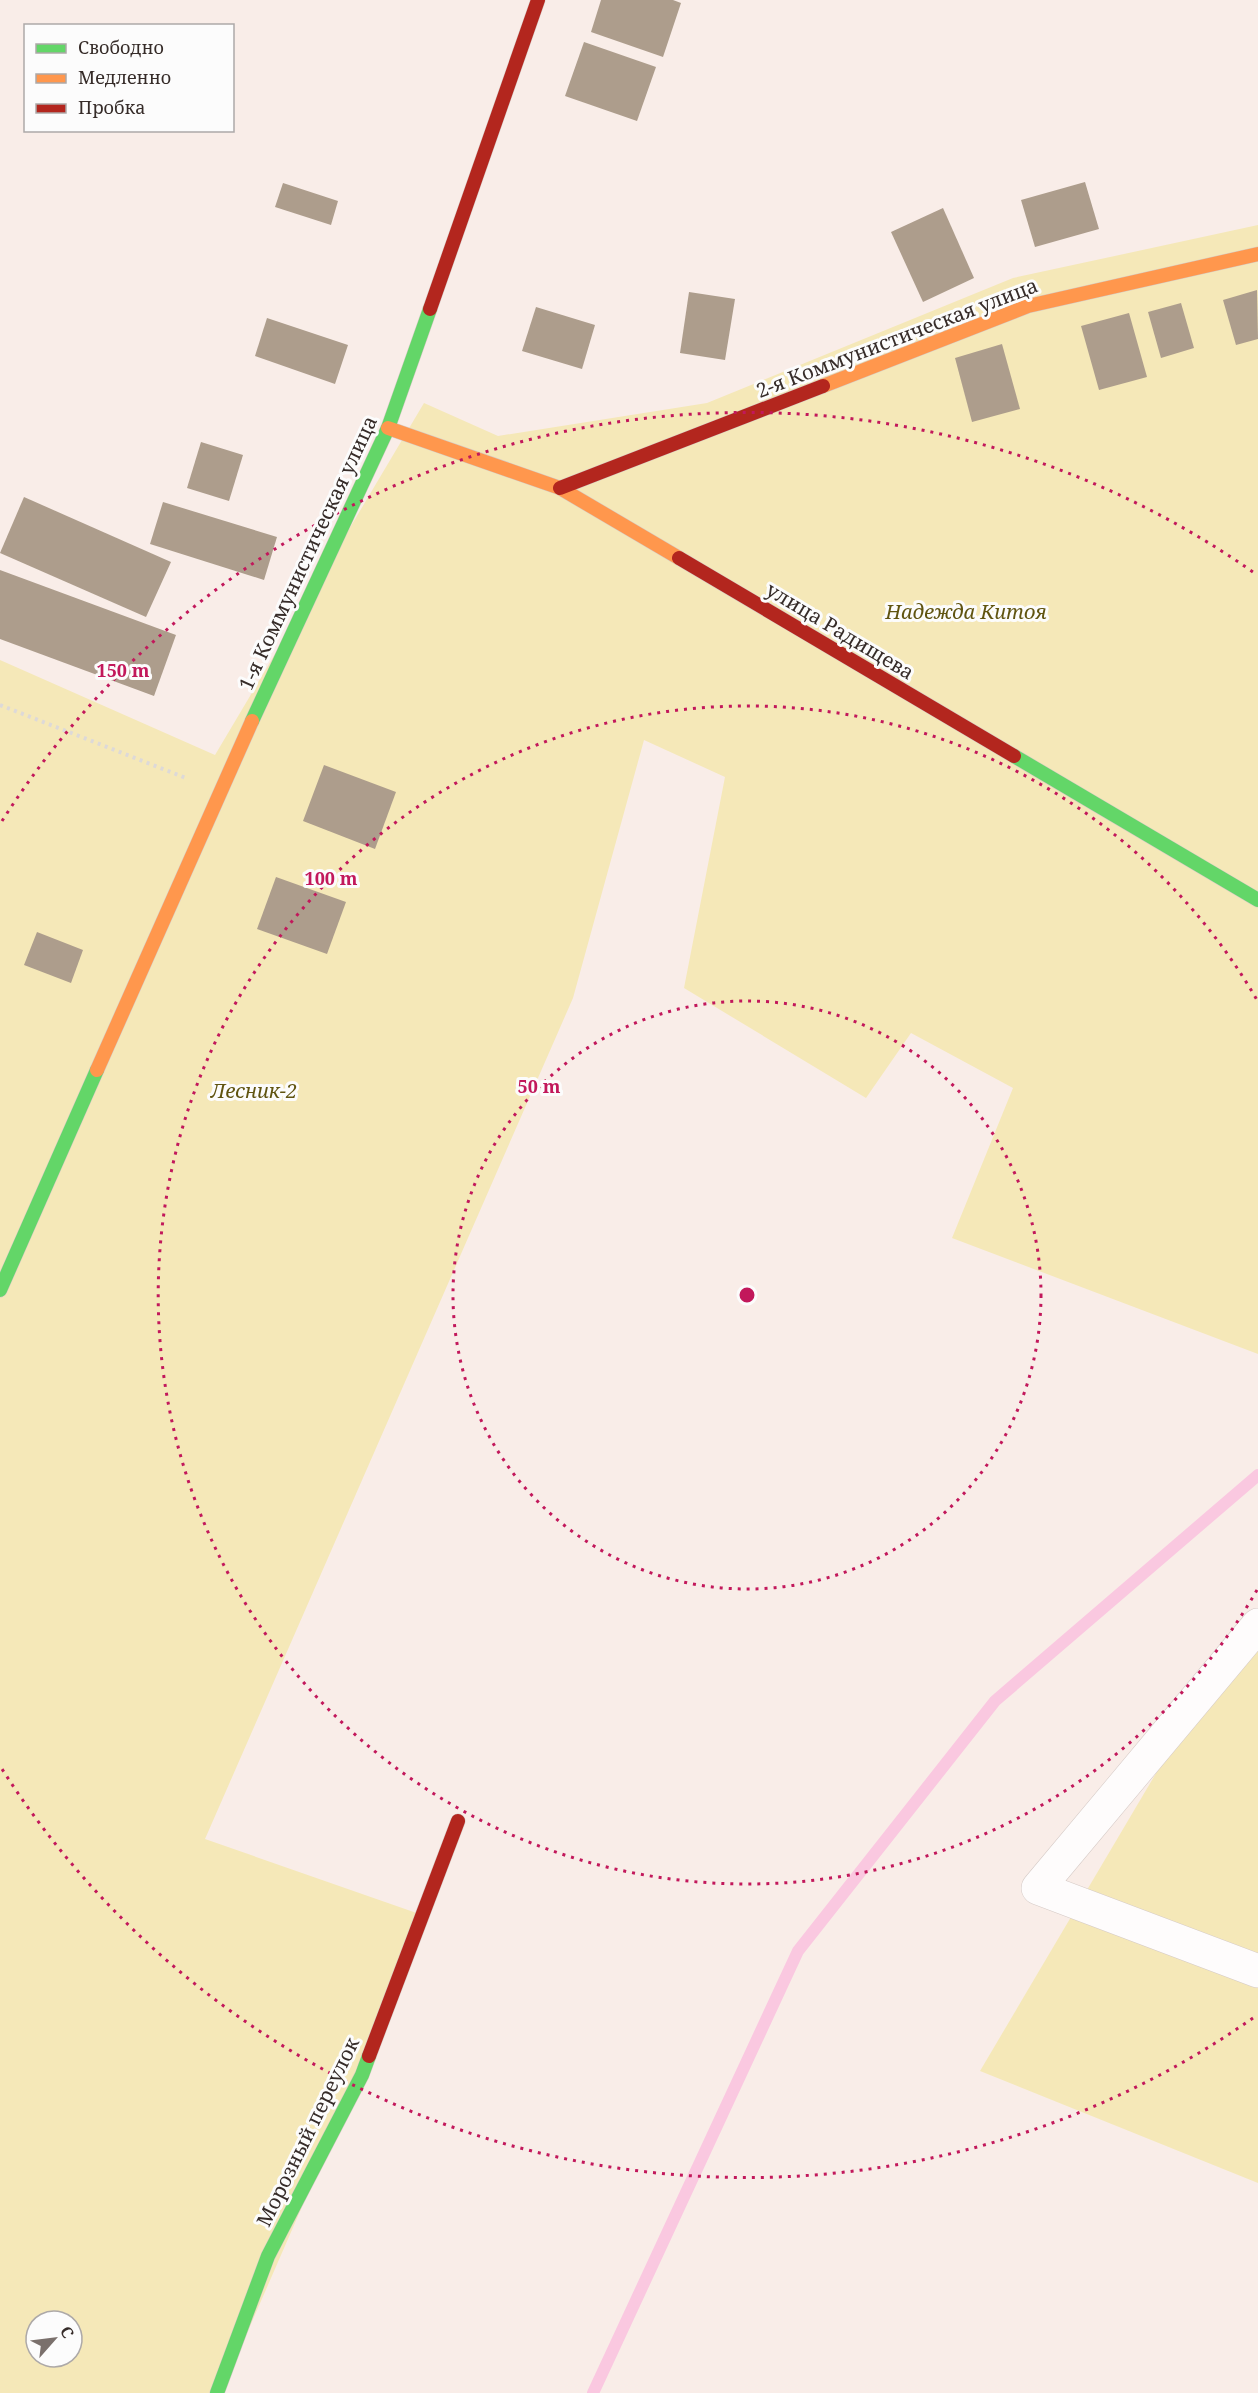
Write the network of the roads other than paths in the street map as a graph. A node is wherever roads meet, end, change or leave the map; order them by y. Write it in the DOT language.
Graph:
graph roads {
  1 [pos="538,0"];
  2 [pos="1258,254"];
  3 [pos="388,428"];
  4 [pos="560,488"];
  5 [pos="1258,900"];
  6 [pos="0,1290"];
  7 [pos="1258,1625"];
  8 [pos="458,1821"];
  9 [pos="1258,1971"];
  10 [pos="217,2393"];
  1 -- 3 [label="street, 1-я Коммунистическая улица"];
  2 -- 4 [label="street, 2-я Коммунистическая улица"];
  3 -- 4 [label="street, улица Радищева"];
  3 -- 6 [label="street, 1-я Коммунистическая улица"];
  4 -- 5 [label="street, улица Радищева"];
  7 -- 9 [label="street"];
  8 -- 10 [label="street, Морозный переулок"];
}
